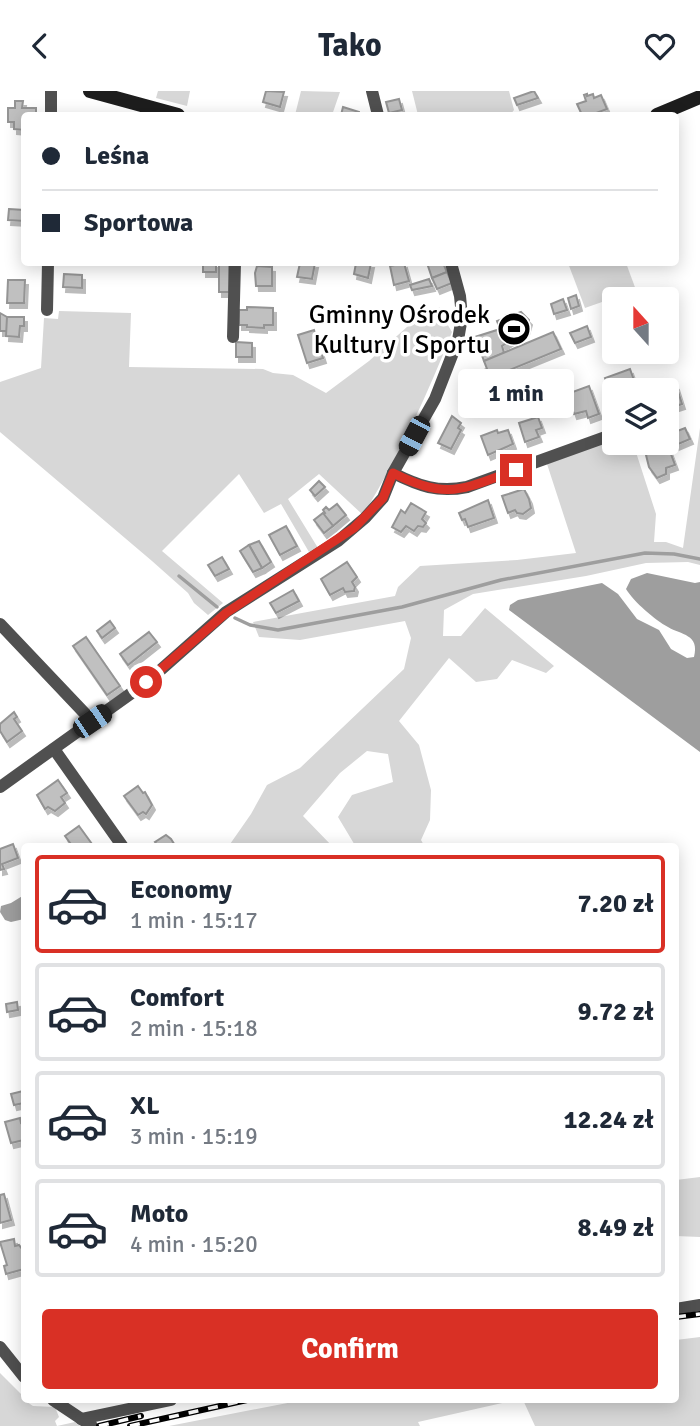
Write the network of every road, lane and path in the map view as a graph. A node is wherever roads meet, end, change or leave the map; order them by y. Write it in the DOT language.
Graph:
graph roads {
  1 [pos="51,91"];
  2 [pos="90,91"];
  3 [pos="372,91"];
  4 [pos="700,94"];
  5 [pos="51,112"];
  6 [pos="167,112"];
  7 [pos="377,112"];
  8 [pos="663,112"];
  9 [pos="48,266"];
  10 [pos="235,266"];
  11 [pos="452,266"];
  12 [pos="47,310"];
  13 [pos="233,337"];
  14 [pos="602,438"];
  15 [pos="393,473"];
  16 [pos="0,624"];
  17 [pos="92,721"];
  18 [pos="54,748"];
  19 [pos="0,787"];
  20 [pos="120,843"];
  21 [pos="700,1305"];
  22 [pos="679,1308"];
  23 [pos="0,1347"];
  24 [pos="21,1373"];
  25 [pos="57,1403"];
  26 [pos="160,1403"];
  27 [pos="86,1423"];
  1 -- 5 [label="street"];
  2 -- 6 [label="main road"];
  3 -- 7 [label="street"];
  4 -- 8 [label="main road"];
  9 -- 12 [label="street"];
  10 -- 13 [label="street"];
  11 -- 15 [label="street"];
  14 -- 15 [label="street"];
  15 -- 17 [label="street"];
  16 -- 17 [label="street"];
  17 -- 18 [label="street"];
  18 -- 19 [label="street"];
  18 -- 20 [label="street"];
  21 -- 22 [label="street"];
  23 -- 24 [label="street"];
  25 -- 27 [label="street"];
  26 -- 27 [label="street"];
}
